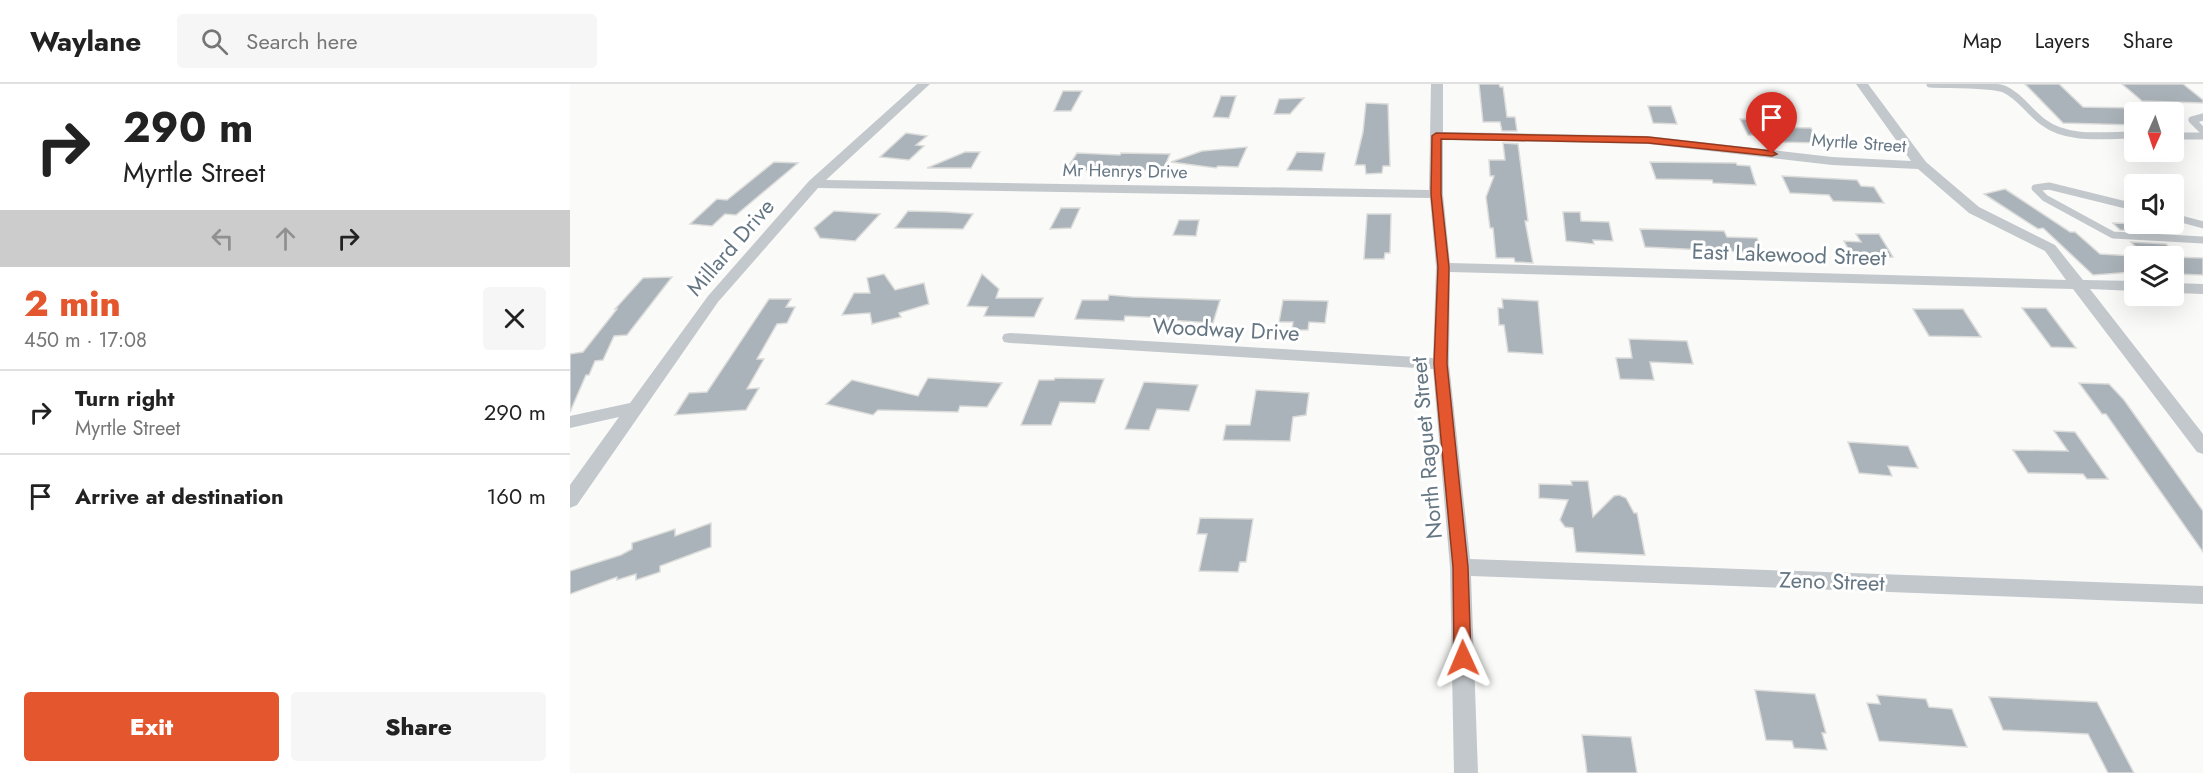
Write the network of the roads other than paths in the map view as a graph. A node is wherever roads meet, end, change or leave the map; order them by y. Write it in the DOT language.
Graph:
graph roads {
  1 [pos="924,84"];
  2 [pos="1428,84"];
  3 [pos="1437,84"];
  4 [pos="1862,84"];
  5 [pos="1930,84"];
  6 [pos="2203,117"];
  7 [pos="2203,130"];
  8 [pos="2124,135"];
  9 [pos="1436,136"];
  10 [pos="2184,136"];
  11 [pos="2203,136"];
  12 [pos="1921,165"];
  13 [pos="814,184"];
  14 [pos="1436,194"];
  15 [pos="2124,205"];
  16 [pos="2184,220"];
  17 [pos="2203,225"];
  18 [pos="2203,240"];
  19 [pos="1443,267"];
  20 [pos="2078,284"];
  21 [pos="2124,286"];
  22 [pos="2184,288"];
  23 [pos="2203,289"];
  24 [pos="1010,338"];
  25 [pos="1441,364"];
  26 [pos="633,408"];
  27 [pos="570,422"];
  28 [pos="2203,447"];
  29 [pos="570,500"];
  30 [pos="1460,567"];
  31 [pos="2203,595"];
  32 [pos="1466,773"];
  1 -- 13 [label="street, Millard Drive"];
  2 -- 3 [label="street"];
  3 -- 9 [label="street, North Raguet Street"];
  4 -- 12 [label="street"];
  5 -- 8 [label="lane"];
  6 -- 7 [label="lane"];
  9 -- 12 [label="street, Myrtle Street"];
  9 -- 14 [label="street, North Raguet Street"];
  10 -- 11 [label="lane"];
  12 -- 20 [label="street"];
  13 -- 14 [label="street, Mr Henrys Drive"];
  13 -- 26 [label="street, Millard Drive"];
  14 -- 19 [label="street, North Raguet Street"];
  15 -- 18 [label="lane"];
  16 -- 17 [label="lane"];
  19 -- 20 [label="street, East Lakewood Street"];
  19 -- 25 [label="street, North Raguet Street"];
  20 -- 21 [label="street, East Lakewood Street"];
  20 -- 28 [label="street"];
  22 -- 23 [label="street"];
  24 -- 25 [label="street, Woodway Drive"];
  25 -- 30 [label="street, North Raguet Street"];
  26 -- 27 [label="street"];
  26 -- 29 [label="street, Millard Drive"];
  30 -- 31 [label="street, Zeno Street"];
  30 -- 32 [label="street, North Raguet Street"];
}
